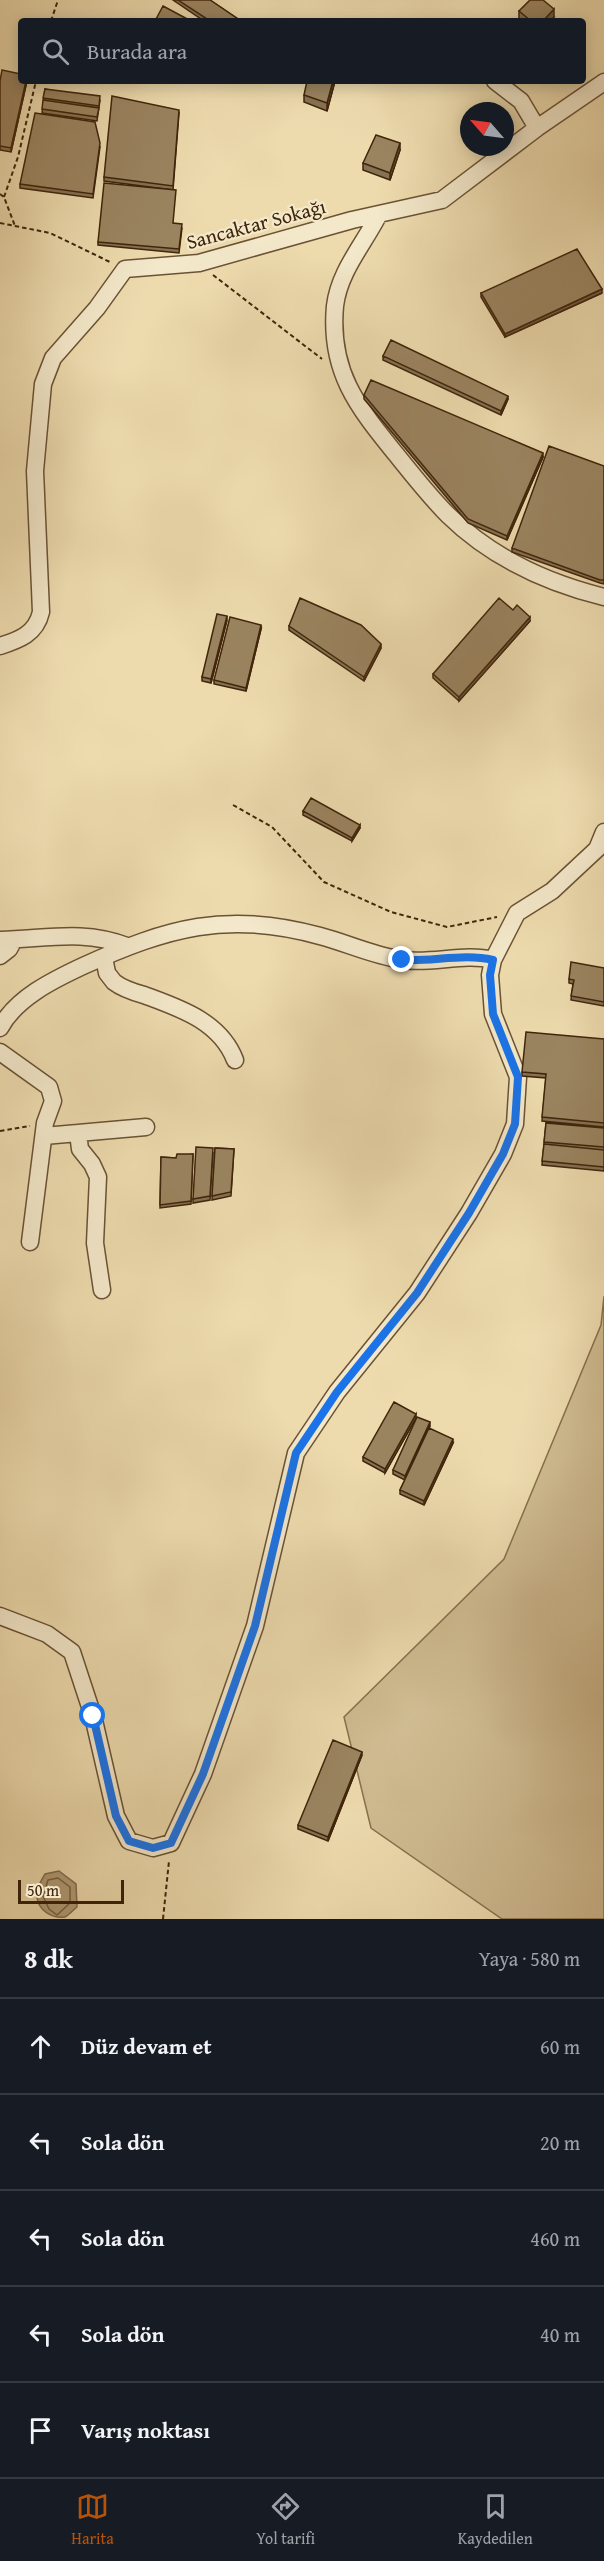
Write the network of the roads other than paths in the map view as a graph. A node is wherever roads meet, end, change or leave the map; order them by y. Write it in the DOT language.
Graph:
graph roads {
  1 [pos="604,82"];
  2 [pos="499,84"];
  3 [pos="537,128"];
  4 [pos="378,216"];
  5 [pos="604,597"];
  6 [pos="0,645"];
  7 [pos="604,832"];
  8 [pos="7,940"];
  9 [pos="127,946"];
  10 [pos="0,956"];
  11 [pos="104,957"];
  12 [pos="493,960"];
  13 [pos="0,1028"];
  14 [pos="0,1052"];
  15 [pos="236,1060"];
  16 [pos="146,1127"];
  17 [pos="44,1129"];
  18 [pos="78,1133"];
  19 [pos="30,1242"];
  20 [pos="102,1290"];
  21 [pos="0,1616"];
  1 -- 3 [label="street, Sancaktar Sokağı"];
  2 -- 3 [label="street"];
  3 -- 4 [label="street, Sancaktar Sokağı"];
  4 -- 5 [label="street"];
  4 -- 6 [label="street, Sancaktar Sokağı"];
  7 -- 12 [label="street"];
  8 -- 9 [label="street"];
  8 -- 10 [label="street"];
  9 -- 11 [label="street"];
  9 -- 12 [label="street"];
  11 -- 13 [label="street"];
  11 -- 15 [label="street"];
  12 -- 21 [label="street"];
  14 -- 17 [label="street"];
  16 -- 18 [label="street"];
  17 -- 18 [label="street"];
  17 -- 19 [label="street"];
  18 -- 20 [label="street"];
}
